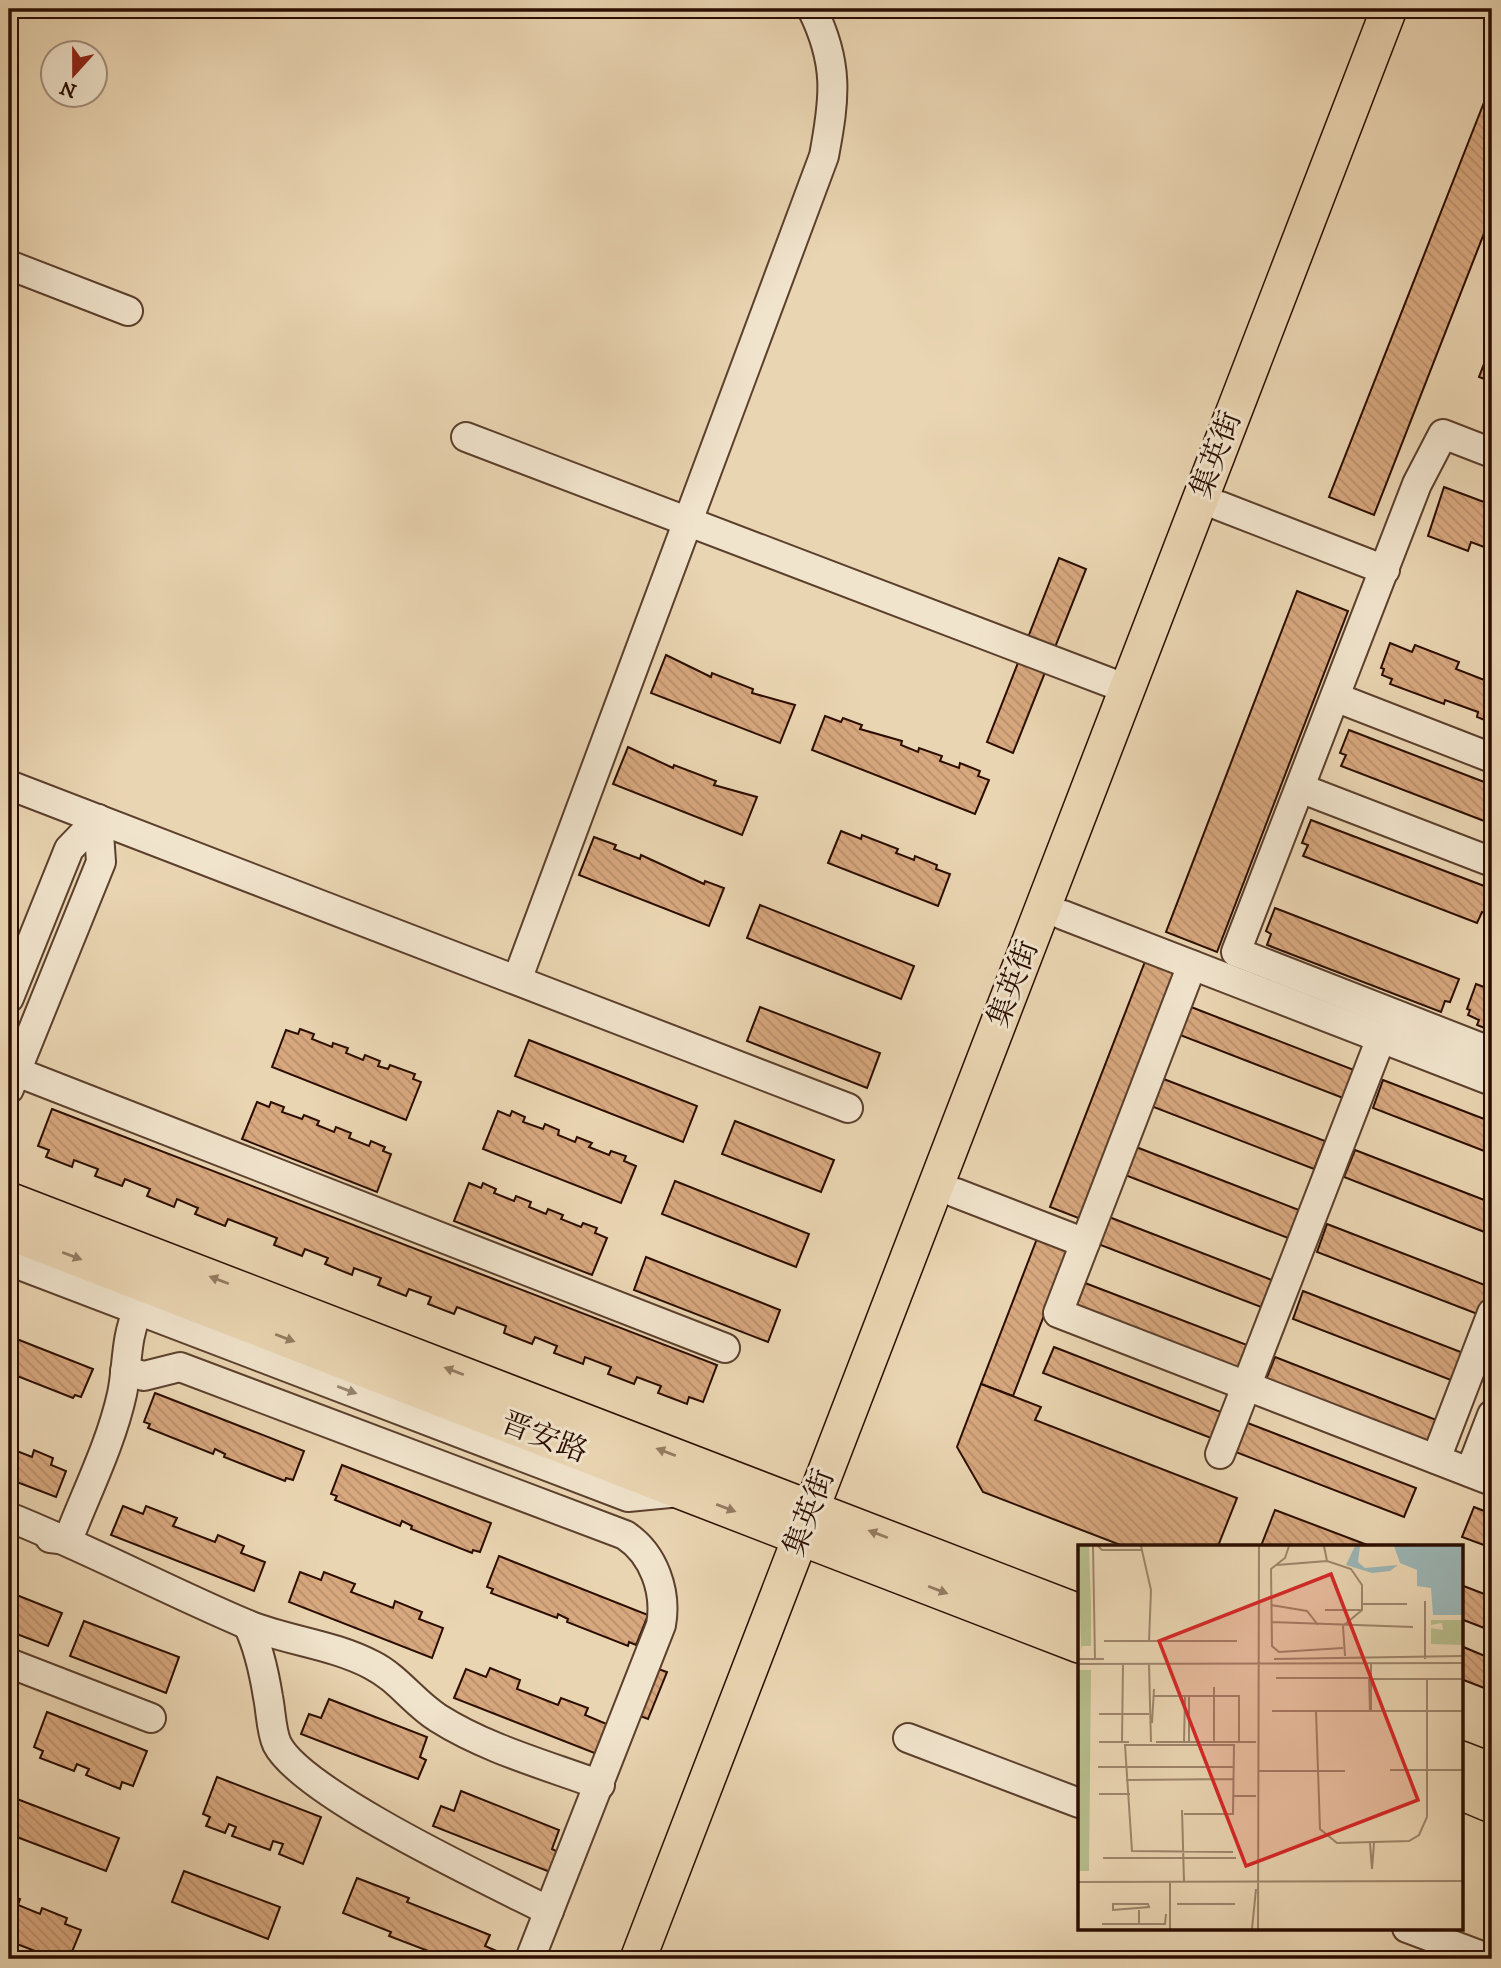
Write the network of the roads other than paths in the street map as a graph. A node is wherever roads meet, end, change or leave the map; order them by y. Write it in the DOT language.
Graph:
graph roads {
  1 [pos="812,9"];
  2 [pos="1389,9"];
  3 [pos="1412,9"];
  4 [pos="9,265"];
  5 [pos="128,311"];
  6 [pos="466,437"];
  7 [pos="1492,453"];
  8 [pos="1220,506"];
  9 [pos="688,521"];
  10 [pos="1385,570"];
  11 [pos="1127,689"];
  12 [pos="1335,697"];
  13 [pos="1492,758"];
  14 [pos="9,785"];
  15 [pos="1300,788"];
  16 [pos="98,819"];
  17 [pos="1492,862"];
  18 [pos="1063,915"];
  19 [pos="1192,965"];
  20 [pos="517,980"];
  21 [pos="9,998"];
  22 [pos="1381,1038"];
  23 [pos="1492,1052"];
  24 [pos="1492,1080"];
  25 [pos="13,1081"];
  26 [pos="848,1108"];
  27 [pos="956,1193"];
  28 [pos="9,1200"];
  29 [pos="9,1232"];
  30 [pos="1085,1243"];
  31 [pos="9,1261"];
  32 [pos="138,1310"];
  33 [pos="1492,1313"];
  34 [pos="725,1348"];
  35 [pos="125,1371"];
  36 [pos="1247,1386"];
  37 [pos="1492,1415"];
  38 [pos="1220,1454"];
  39 [pos="1436,1459"];
  40 [pos="1481,1477"];
  41 [pos="682,1491"];
  42 [pos="9,1517"];
  43 [pos="816,1526"];
  44 [pos="9,1537"];
  45 [pos="68,1540"];
  46 [pos="1078,1612"];
  47 [pos="248,1625"];
  48 [pos="1078,1645"];
  49 [pos="9,1663"];
  50 [pos="151,1718"];
  51 [pos="908,1738"];
  52 [pos="1462,1759"];
  53 [pos="1492,1771"];
  54 [pos="600,1785"];
  55 [pos="1462,1793"];
  56 [pos="1078,1803"];
  57 [pos="1492,1805"];
  58 [pos="549,1911"];
  59 [pos="1412,1930"];
  60 [pos="530,1959"];
  61 [pos="638,1959"];
  62 [pos="660,1959"];
  63 [pos="1490,1959"];
  1 -- 9 [label="street"];
  2 -- 11 [label="main road, 集英街"];
  3 -- 8 [label="main road, 集英街"];
  4 -- 5 [label="street"];
  6 -- 9 [label="street"];
  7 -- 10 [label="street"];
  8 -- 10 [label="street"];
  8 -- 18 [label="main road, 集英街"];
  9 -- 11 [label="street"];
  9 -- 20 [label="street"];
  10 -- 12 [label="street"];
  11 -- 43 [label="main road, 集英街"];
  12 -- 13 [label="street"];
  12 -- 15 [label="street"];
  14 -- 16 [label="street"];
  15 -- 17 [label="street"];
  15 -- 23 [label="street"];
  16 -- 20 [label="street"];
  16 -- 21 [label="street"];
  16 -- 25 [label="street"];
  18 -- 19 [label="street"];
  18 -- 27 [label="main road, 集英街"];
  19 -- 22 [label="street"];
  19 -- 30 [label="street"];
  20 -- 26 [label="street"];
  22 -- 24 [label="street"];
  22 -- 36 [label="street"];
  25 -- 34 [label="street"];
  27 -- 30 [label="street"];
  27 -- 43 [label="main road, 集英街"];
  43 -- 28 [label="main road, 晋安路, one-way"];
  29 -- 41 [label="main road, 晋安路, one-way"];
  30 -- 36 [label="street"];
  31 -- 32 [label="street"];
  32 -- 35 [label="street"];
  32 -- 41 [label="street, one-way"];
  33 -- 39 [label="street"];
  35 -- 45 [label="street"];
  35 -- 54 [label="street"];
  36 -- 38 [label="street"];
  36 -- 39 [label="street"];
  37 -- 40 [label="street"];
  39 -- 40 [label="street"];
  41 -- 43 [label="main road, 晋安路, one-way"];
  42 -- 45 [label="street"];
  46 -- 43 [label="main road, 晋安路, one-way"];
  43 -- 48 [label="main road, 晋安路, one-way"];
  43 -- 61 [label="main road, 集英街"];
  43 -- 62 [label="main road, 集英街"];
  44 -- 45 [label="street"];
  45 -- 47 [label="street"];
  47 -- 54 [label="street"];
  47 -- 58 [label="street"];
  49 -- 50 [label="street"];
  51 -- 56 [label="street"];
  52 -- 53 [label="main road"];
  54 -- 58 [label="street"];
  55 -- 57 [label="main road"];
  58 -- 60 [label="street"];
  59 -- 63 [label="street"];
}
